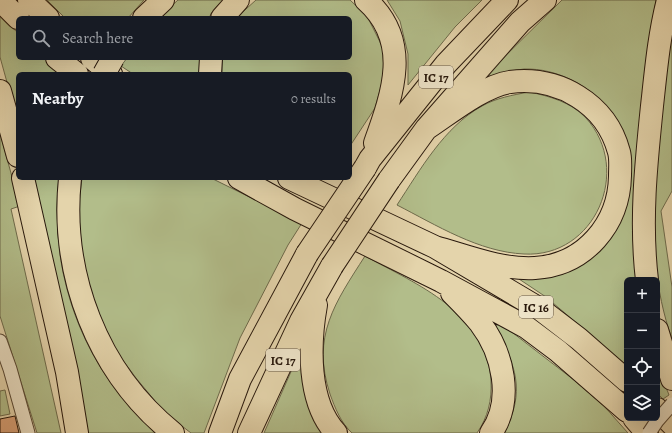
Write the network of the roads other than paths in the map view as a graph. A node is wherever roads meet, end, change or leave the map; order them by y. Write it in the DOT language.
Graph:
graph roads {
  1 [pos="0,0"];
  2 [pos="29,0"];
  3 [pos="163,0"];
  4 [pos="238,0"];
  5 [pos="366,0"];
  6 [pos="507,0"];
  7 [pos="545,0"];
  8 [pos="668,0"];
  9 [pos="16,16"];
  10 [pos="46,16"];
  11 [pos="146,16"];
  12 [pos="224,16"];
  13 [pos="60,60"];
  14 [pos="94,60"];
  15 [pos="112,60"];
  16 [pos="211,60"];
  17 [pos="75,72"];
  18 [pos="105,72"];
  19 [pos="109,72"];
  20 [pos="210,72"];
  21 [pos="0,91"];
  22 [pos="426,128"];
  23 [pos="16,149"];
  24 [pos="367,163"];
  25 [pos="23,180"];
  26 [pos="70,180"];
  27 [pos="243,180"];
  28 [pos="293,180"];
  29 [pos="435,246"];
  30 [pos="648,277"];
  31 [pos="441,281"];
  32 [pos="319,288"];
  33 [pos="660,340"];
  34 [pos="0,341"];
  35 [pos="624,378"];
  36 [pos="672,379"];
  37 [pos="672,404"];
  38 [pos="624,408"];
  39 [pos="660,412"];
  40 [pos="637,421"];
  41 [pos="672,424"];
  42 [pos="28,433"];
  43 [pos="77,433"];
  44 [pos="173,433"];
  45 [pos="220,433"];
  46 [pos="249,433"];
  47 [pos="336,433"];
  48 [pos="491,433"];
  49 [pos="648,433"];
  1 -- 9 [label="highway"];
  2 -- 10 [label="highway"];
  3 -- 11 [label="highway"];
  4 -- 12 [label="highway"];
  5 -- 24 [label="highway"];
  6 -- 24 [label="highway, IC 17"];
  7 -- 22 [label="highway, IC 17"];
  8 -- 30 [label="highway"];
  13 -- 17 [label="highway"];
  14 -- 19 [label="highway"];
  15 -- 18 [label="highway, bridge"];
  16 -- 20 [label="highway"];
  21 -- 23 [label="highway"];
  22 -- 29 [label="highway"];
  22 -- 32 [label="highway, IC 17, bridge"];
  24 -- 45 [label="highway, IC 17, bridge"];
  25 -- 43 [label="highway"];
  26 -- 44 [label="highway"];
  27 -- 31 [label="highway, IC 16"];
  28 -- 29 [label="highway, IC 16"];
  29 -- 35 [label="highway, IC 16"];
  31 -- 38 [label="highway, IC 16"];
  31 -- 48 [label="highway"];
  32 -- 46 [label="highway, IC 17"];
  32 -- 47 [label="highway"];
  33 -- 36 [label="highway"];
  34 -- 42 [label="street"];
  37 -- 49 [label="street, bridge"];
  39 -- 41 [label="highway"];
  40 -- 49 [label="highway"];
}
